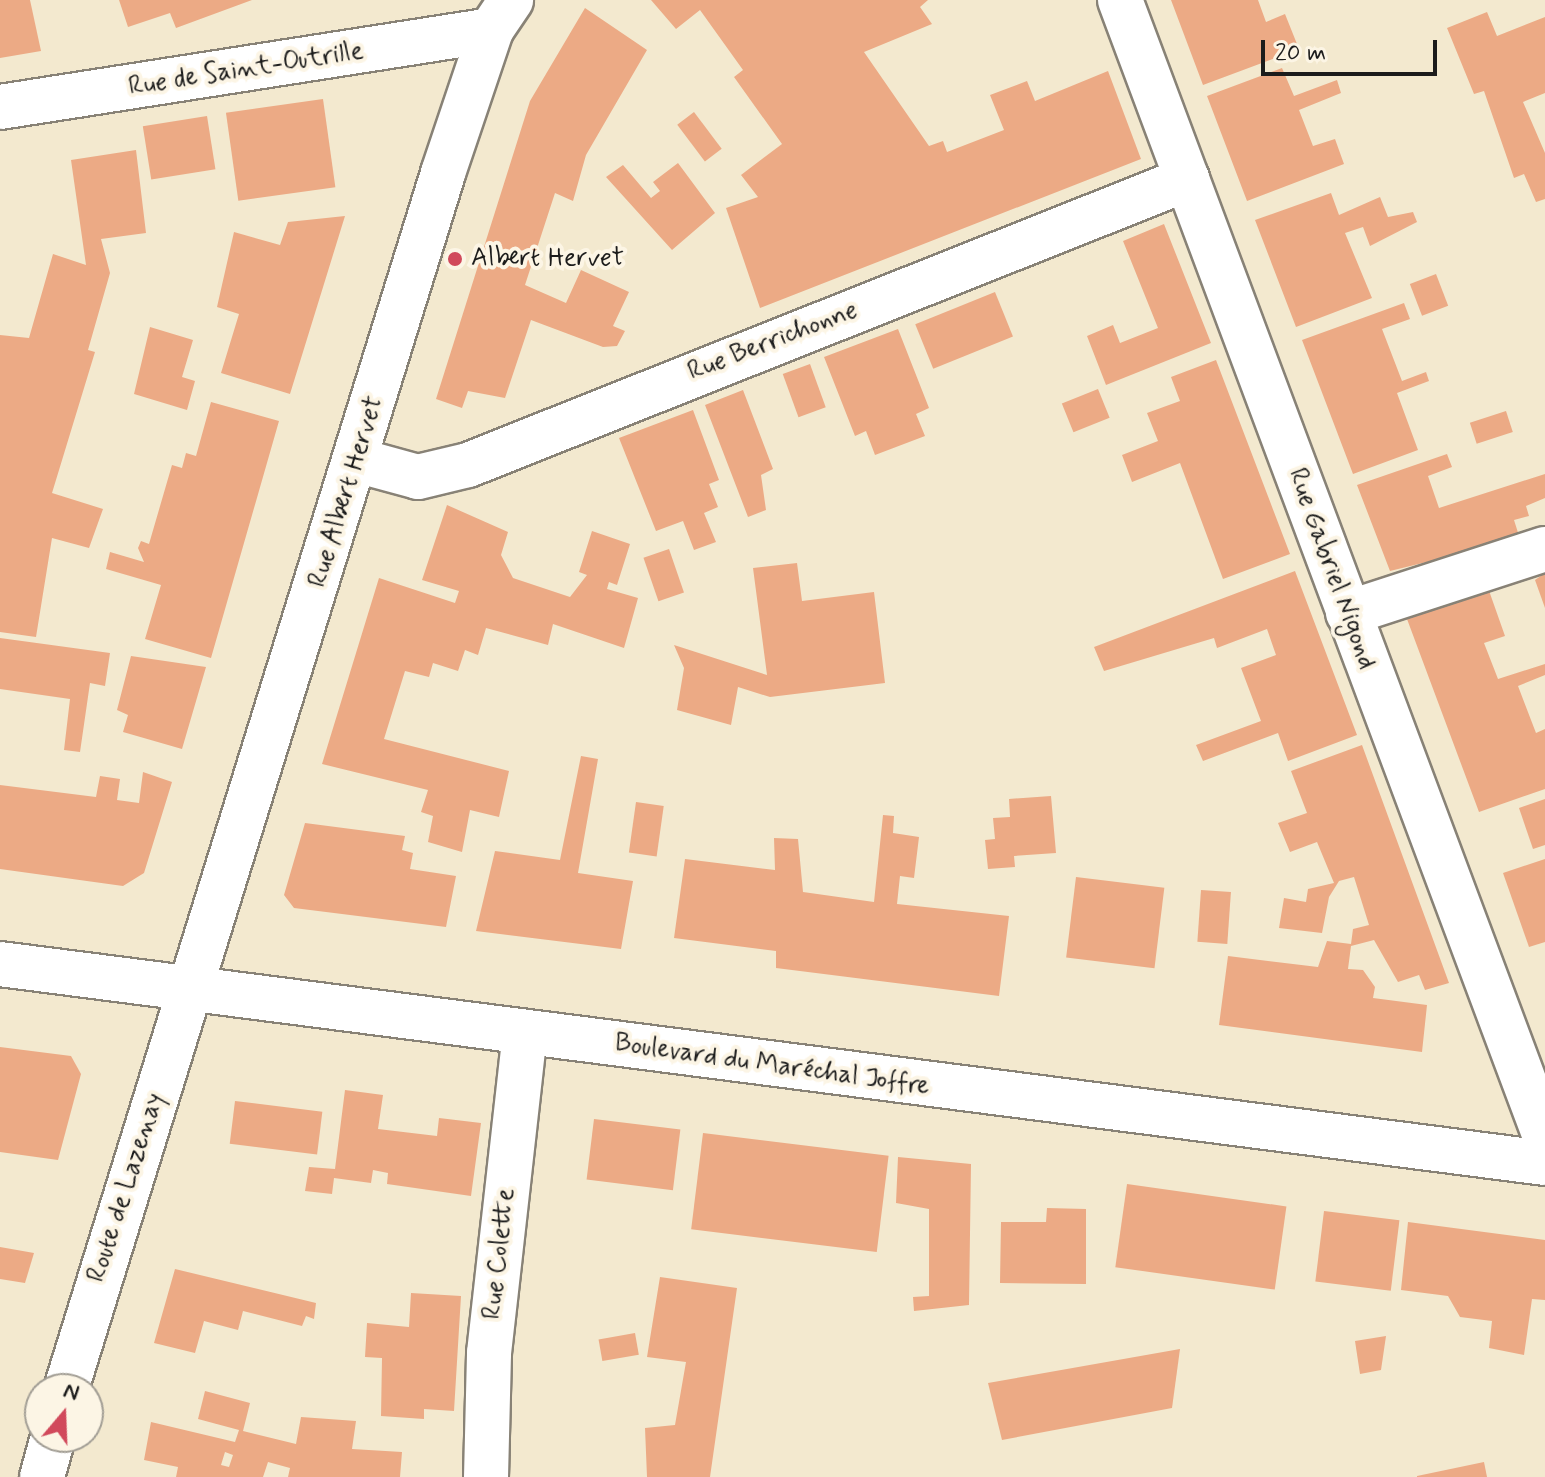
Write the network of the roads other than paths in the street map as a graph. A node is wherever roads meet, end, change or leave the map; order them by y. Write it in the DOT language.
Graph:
graph roads {
  1 [pos="1120,0"];
  2 [pos="501,15"];
  3 [pos="0,107"];
  4 [pos="1187,179"];
  5 [pos="356,460"];
  6 [pos="1545,549"];
  7 [pos="1348,613"];
  8 [pos="0,964"];
  9 [pos="192,988"];
  10 [pos="525,1033"];
  11 [pos="1545,1137"];
  12 [pos="1545,1163"];
  13 [pos="71,1373"];
  14 [pos="49,1453"];
  15 [pos="42,1477"];
  16 [pos="486,1477"];
  1 -- 4 [label="street, Rue Gabriel Nigond"];
  2 -- 3 [label="street, Rue de Saint-Outrille"];
  2 -- 5 [label="street, Rue Albert Hervet"];
  4 -- 5 [label="street, Rue Berrichonne"];
  4 -- 7 [label="street, Rue Gabriel Nigond"];
  5 -- 9 [label="street, Rue Albert Hervet"];
  6 -- 7 [label="street"];
  7 -- 11 [label="street, Rue Gabriel Nigond"];
  8 -- 9 [label="street, Boulevard du Maréchal Joffre"];
  9 -- 10 [label="street, Boulevard du Maréchal Joffre"];
  9 -- 13 [label="street, Route de Lazenay"];
  10 -- 12 [label="street, Boulevard du Maréchal Joffre"];
  10 -- 16 [label="street, Rue Colette"];
  14 -- 15 [label="street"];
}
